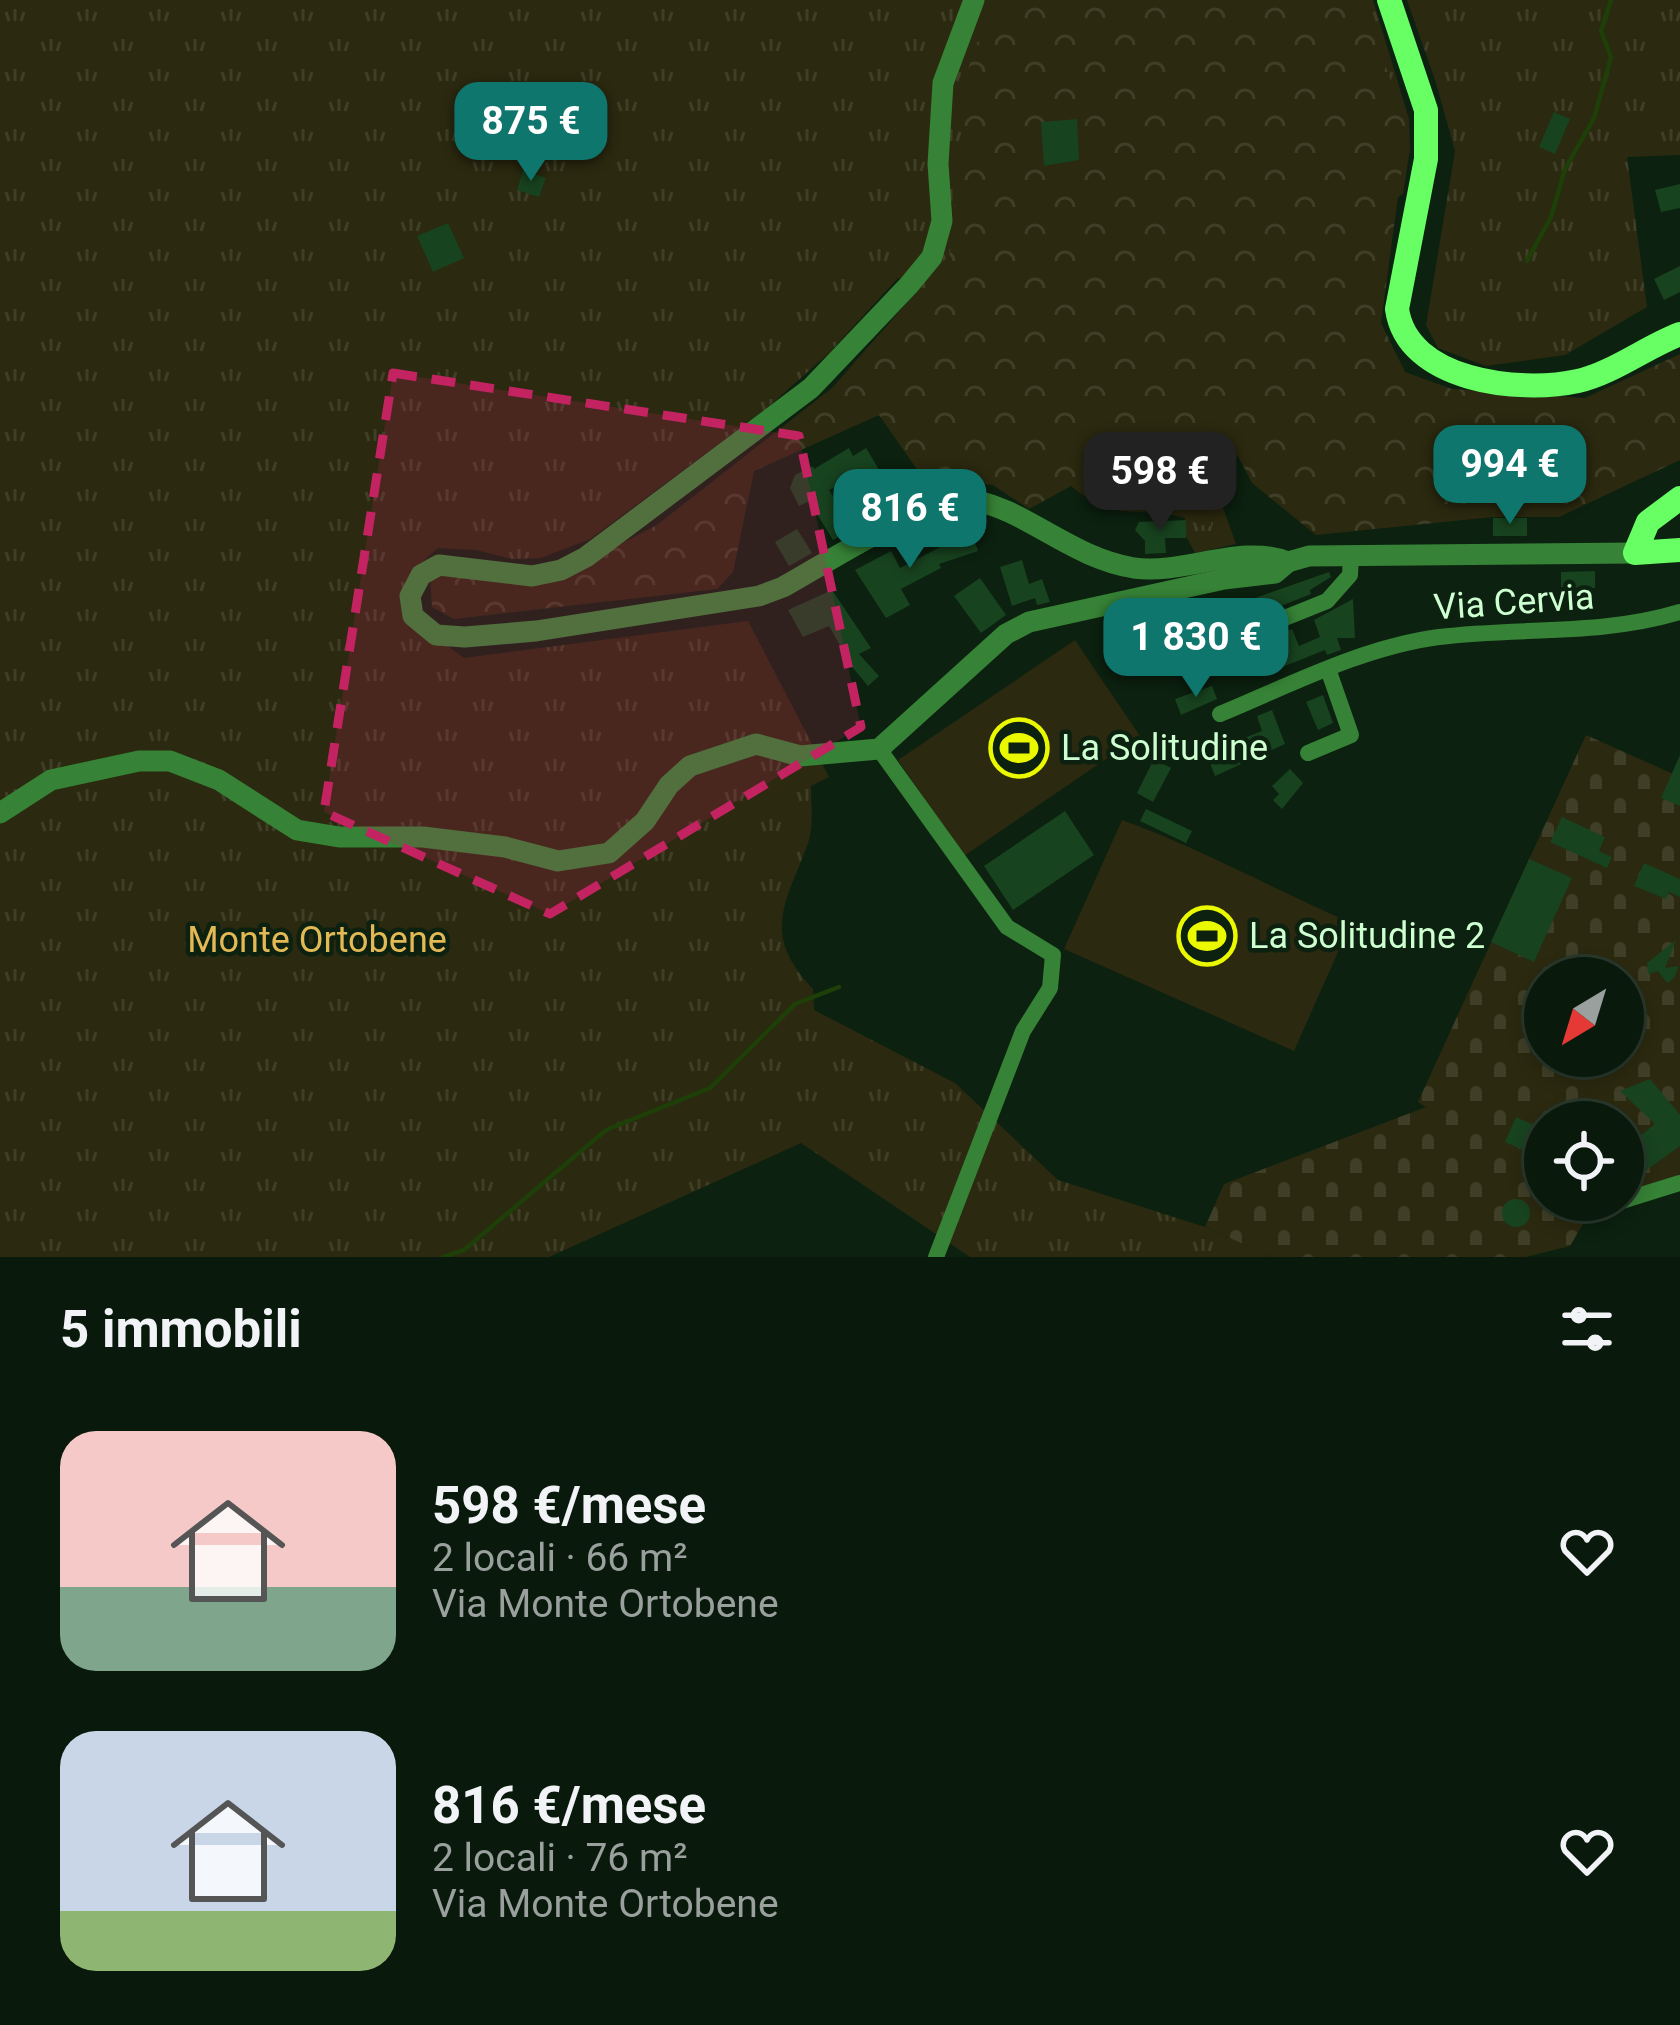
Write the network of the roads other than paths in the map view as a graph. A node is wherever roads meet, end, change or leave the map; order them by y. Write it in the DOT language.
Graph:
graph roads {
  1 [pos="974,0"];
  2 [pos="1389,0"];
  3 [pos="1680,334"];
  4 [pos="1680,498"];
  5 [pos="1680,550"];
  6 [pos="1635,553"];
  7 [pos="1352,554"];
  8 [pos="1288,562"];
  9 [pos="1680,612"];
  10 [pos="1247,633"];
  11 [pos="1328,669"];
  12 [pos="1220,714"];
  13 [pos="879,749"];
  14 [pos="1307,753"];
  15 [pos="0,813"];
  16 [pos="1680,1183"];
  17 [pos="1644,1194"];
  18 [pos="936,1257"];
  1 -- 8 [label="street"];
  2 -- 3 [label="main road"];
  4 -- 6 [label="main road"];
  5 -- 6 [label="main road"];
  6 -- 7 [label="street"];
  7 -- 8 [label="street"];
  7 -- 10 [label="street"];
  8 -- 13 [label="street"];
  9 -- 11 [label="street, Via Cervia"];
  11 -- 12 [label="street, Via Cervia"];
  11 -- 14 [label="street"];
  13 -- 15 [label="street"];
  13 -- 18 [label="street"];
  16 -- 17 [label="street"];
}
